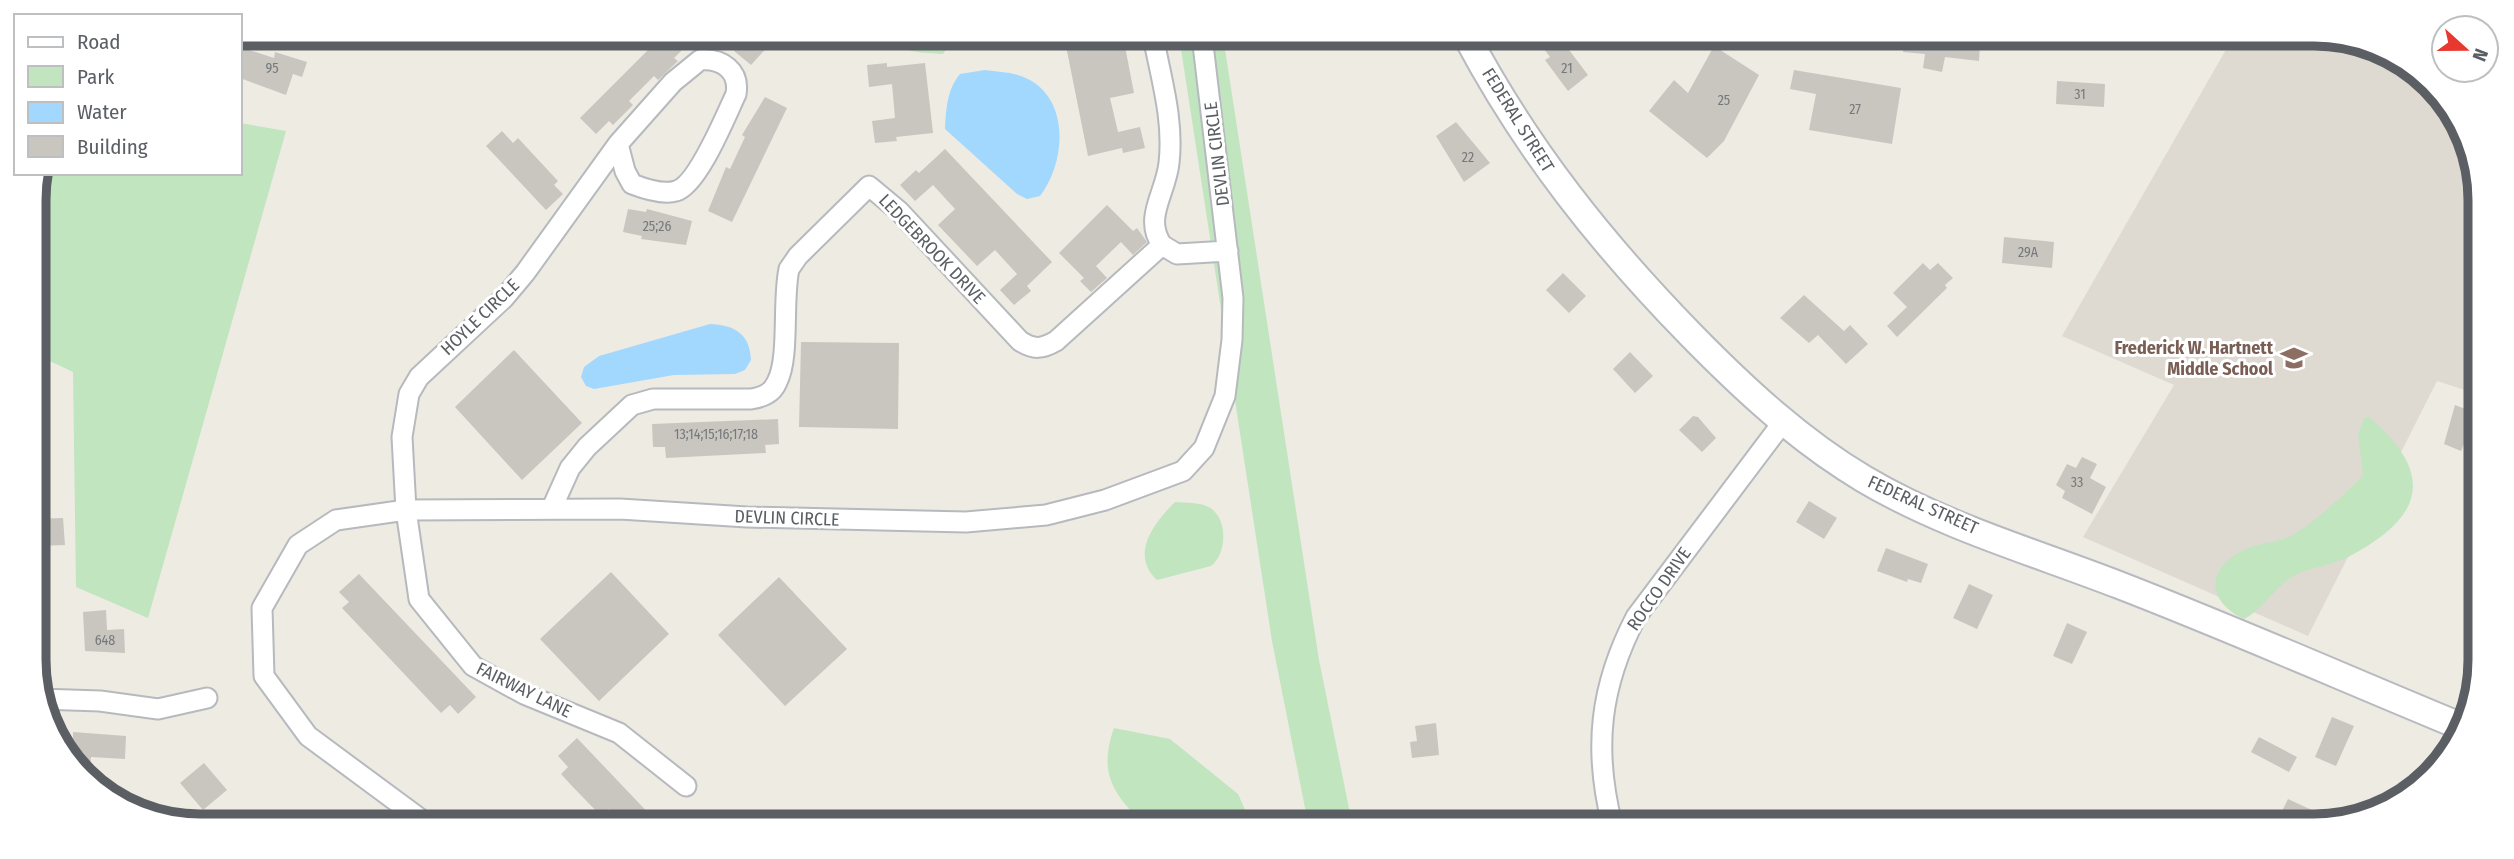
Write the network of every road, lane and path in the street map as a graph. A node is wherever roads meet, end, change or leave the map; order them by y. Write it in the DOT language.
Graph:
graph roads {
  1 [pos="1155,46"];
  2 [pos="1203,46"];
  3 [pos="1472,46"];
  4 [pos="618,144"];
  5 [pos="1162,244"];
  6 [pos="1228,251"];
  7 [pos="1783,422"];
  8 [pos="552,508"];
  9 [pos="406,510"];
  10 [pos="207,698"];
  11 [pos="51,699"];
  12 [pos="2455,724"];
  13 [pos="686,786"];
  14 [pos="1610,813"];
  15 [pos="413,814"];
  1 -- 5 [label="street"];
  2 -- 6 [label="street, DEVLIN CIRCLE"];
  3 -- 7 [label="street, FEDERAL STREET"];
  4 -- 4 [label="street, HOYLE CIRCLE"];
  4 -- 9 [label="street, HOYLE CIRCLE"];
  5 -- 6 [label="street"];
  5 -- 8 [label="street, LEDGEBROOK DRIVE"];
  6 -- 8 [label="street, DEVLIN CIRCLE"];
  7 -- 12 [label="street, FEDERAL STREET"];
  7 -- 14 [label="street, ROCCO DRIVE"];
  8 -- 9 [label="street, DEVLIN CIRCLE"];
  9 -- 13 [label="street, FAIRWAY LANE"];
  9 -- 15 [label="street, DEVLIN CIRCLE"];
  10 -- 11 [label="street"];
}
